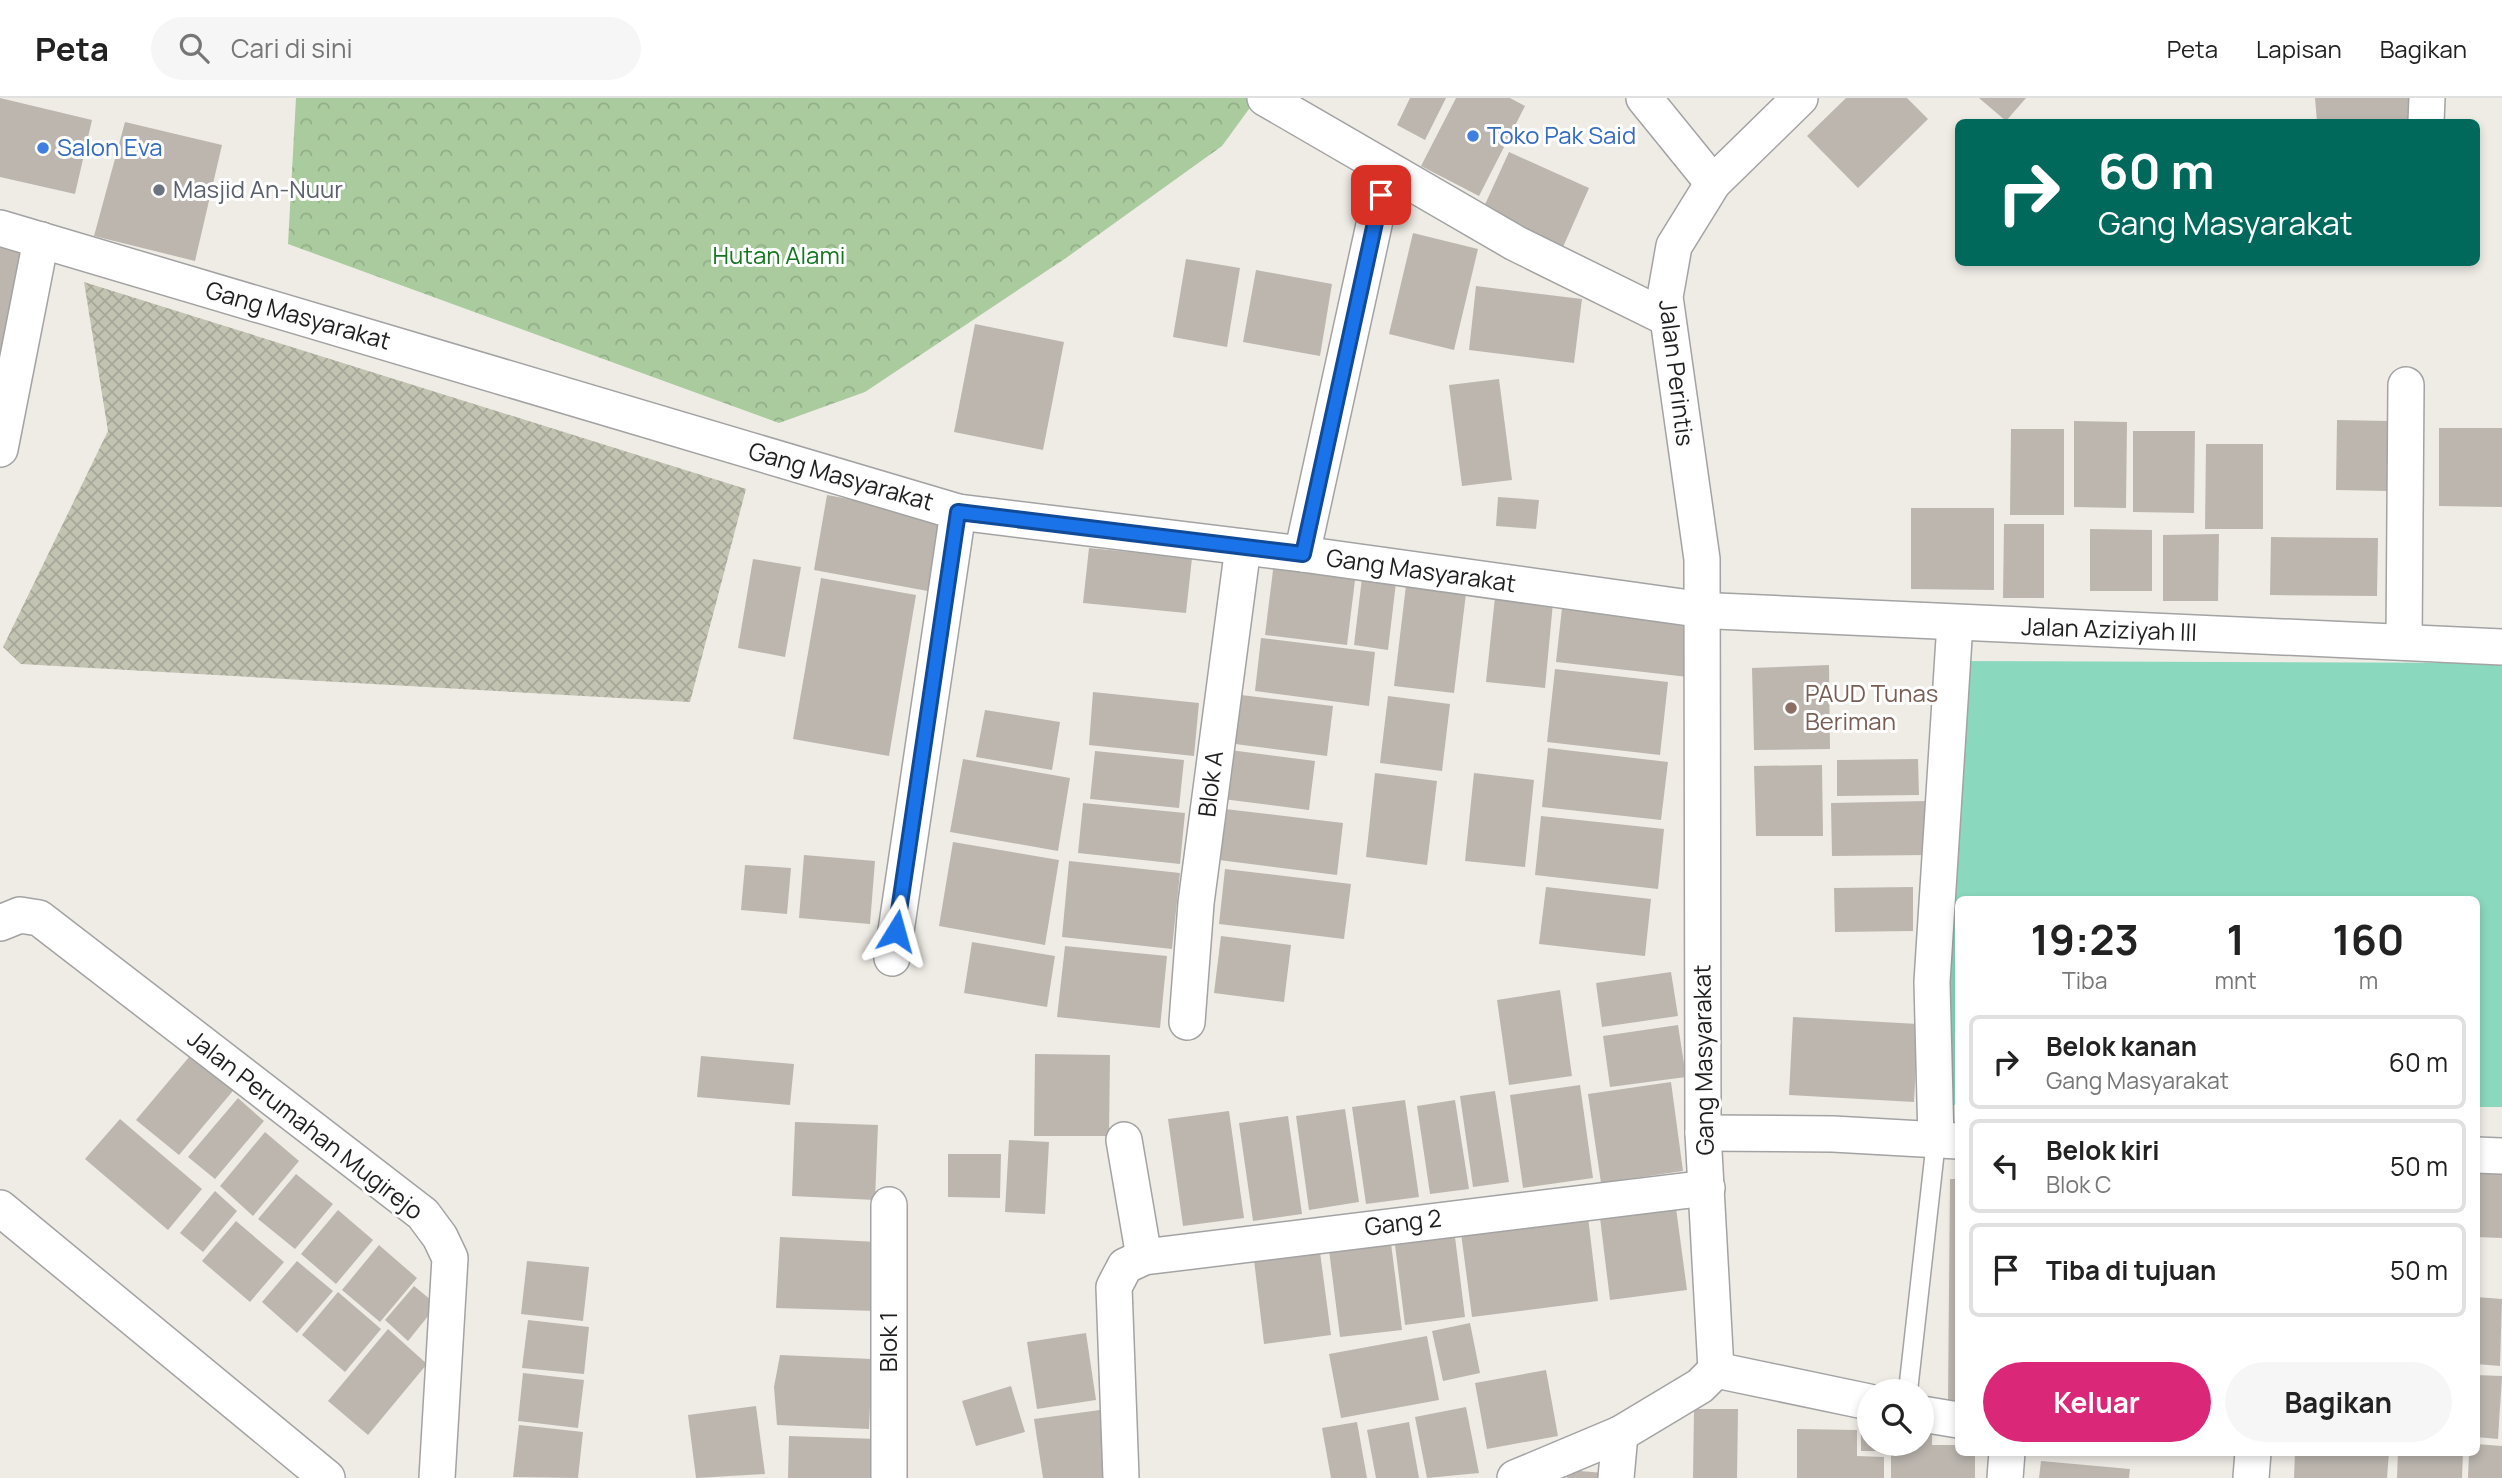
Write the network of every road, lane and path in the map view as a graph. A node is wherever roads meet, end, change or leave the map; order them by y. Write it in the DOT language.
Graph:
graph roads {
  1 [pos="1265,98"];
  2 [pos="1644,98"];
  3 [pos="1800,98"];
  4 [pos="2427,98"];
  5 [pos="2427,119"];
  6 [pos="1386,170"];
  7 [pos="1713,183"];
  8 [pos="0,228"];
  9 [pos="41,240"];
  10 [pos="1667,318"];
  11 [pos="2406,385"];
  12 [pos="0,449"];
  13 [pos="958,512"];
  14 [pos="1242,547"];
  15 [pos="1303,554"];
  16 [pos="1710,611"];
  17 [pos="1955,623"];
  18 [pos="2404,642"];
  19 [pos="2502,647"];
  20 [pos="0,923"];
  21 [pos="892,958"];
  22 [pos="1187,1022"];
  23 [pos="1703,1133"];
  24 [pos="1124,1140"];
  25 [pos="1947,1141"];
  26 [pos="2480,1154"];
  27 [pos="2502,1156"];
  28 [pos="1707,1188"];
  29 [pos="889,1205"];
  30 [pos="0,1209"];
  31 [pos="1144,1256"];
  32 [pos="1716,1370"];
  33 [pos="1910,1379"];
  34 [pos="1857,1399"];
  35 [pos="1934,1416"];
  36 [pos="1955,1420"];
  37 [pos="1620,1434"];
  38 [pos="2007,1456"];
  39 [pos="2253,1456"];
  40 [pos="327,1478"];
  41 [pos="437,1478"];
  42 [pos="889,1478"];
  43 [pos="1121,1478"];
  44 [pos="1515,1478"];
  45 [pos="1616,1478"];
  46 [pos="2005,1478"];
  47 [pos="2251,1478"];
  1 -- 6 [label="street"];
  2 -- 7 [label="street"];
  3 -- 7 [label="street, Jalan Perintis"];
  4 -- 5 [label="street"];
  6 -- 10 [label="street"];
  6 -- 15 [label="street"];
  7 -- 10 [label="street, Jalan Perintis"];
  8 -- 9 [label="street, Gang Masyarakat"];
  9 -- 12 [label="street"];
  9 -- 13 [label="street, Gang Masyarakat"];
  10 -- 16 [label="street, Jalan Perintis"];
  11 -- 18 [label="street"];
  13 -- 14 [label="street, Gang Masyarakat"];
  13 -- 21 [label="street"];
  14 -- 15 [label="street, Gang Masyarakat"];
  14 -- 22 [label="street, Blok A"];
  15 -- 16 [label="street, Gang Masyarakat"];
  16 -- 17 [label="street, Jalan Aziziyah III"];
  16 -- 23 [label="street, Gang Masyarakat"];
  17 -- 18 [label="street, Jalan Aziziyah III"];
  17 -- 25 [label="street"];
  18 -- 19 [label="street, Jalan Aziziyah III"];
  20 -- 41 [label="street, Jalan Perumahan Mugirejo"];
  23 -- 25 [label="street"];
  23 -- 28 [label="street, Gang Masyarakat"];
  24 -- 31 [label="street"];
  25 -- 33 [label="lane"];
  26 -- 27 [label="street"];
  28 -- 31 [label="street, Gang 2"];
  28 -- 32 [label="street, Gang Masyarakat"];
  29 -- 42 [label="street, Blok 1"];
  30 -- 40 [label="street"];
  31 -- 43 [label="street"];
  32 -- 34 [label="street"];
  32 -- 37 [label="street"];
  35 -- 36 [label="street"];
  37 -- 44 [label="street"];
  37 -- 45 [label="street"];
  38 -- 46 [label="street"];
  39 -- 47 [label="street"];
}
